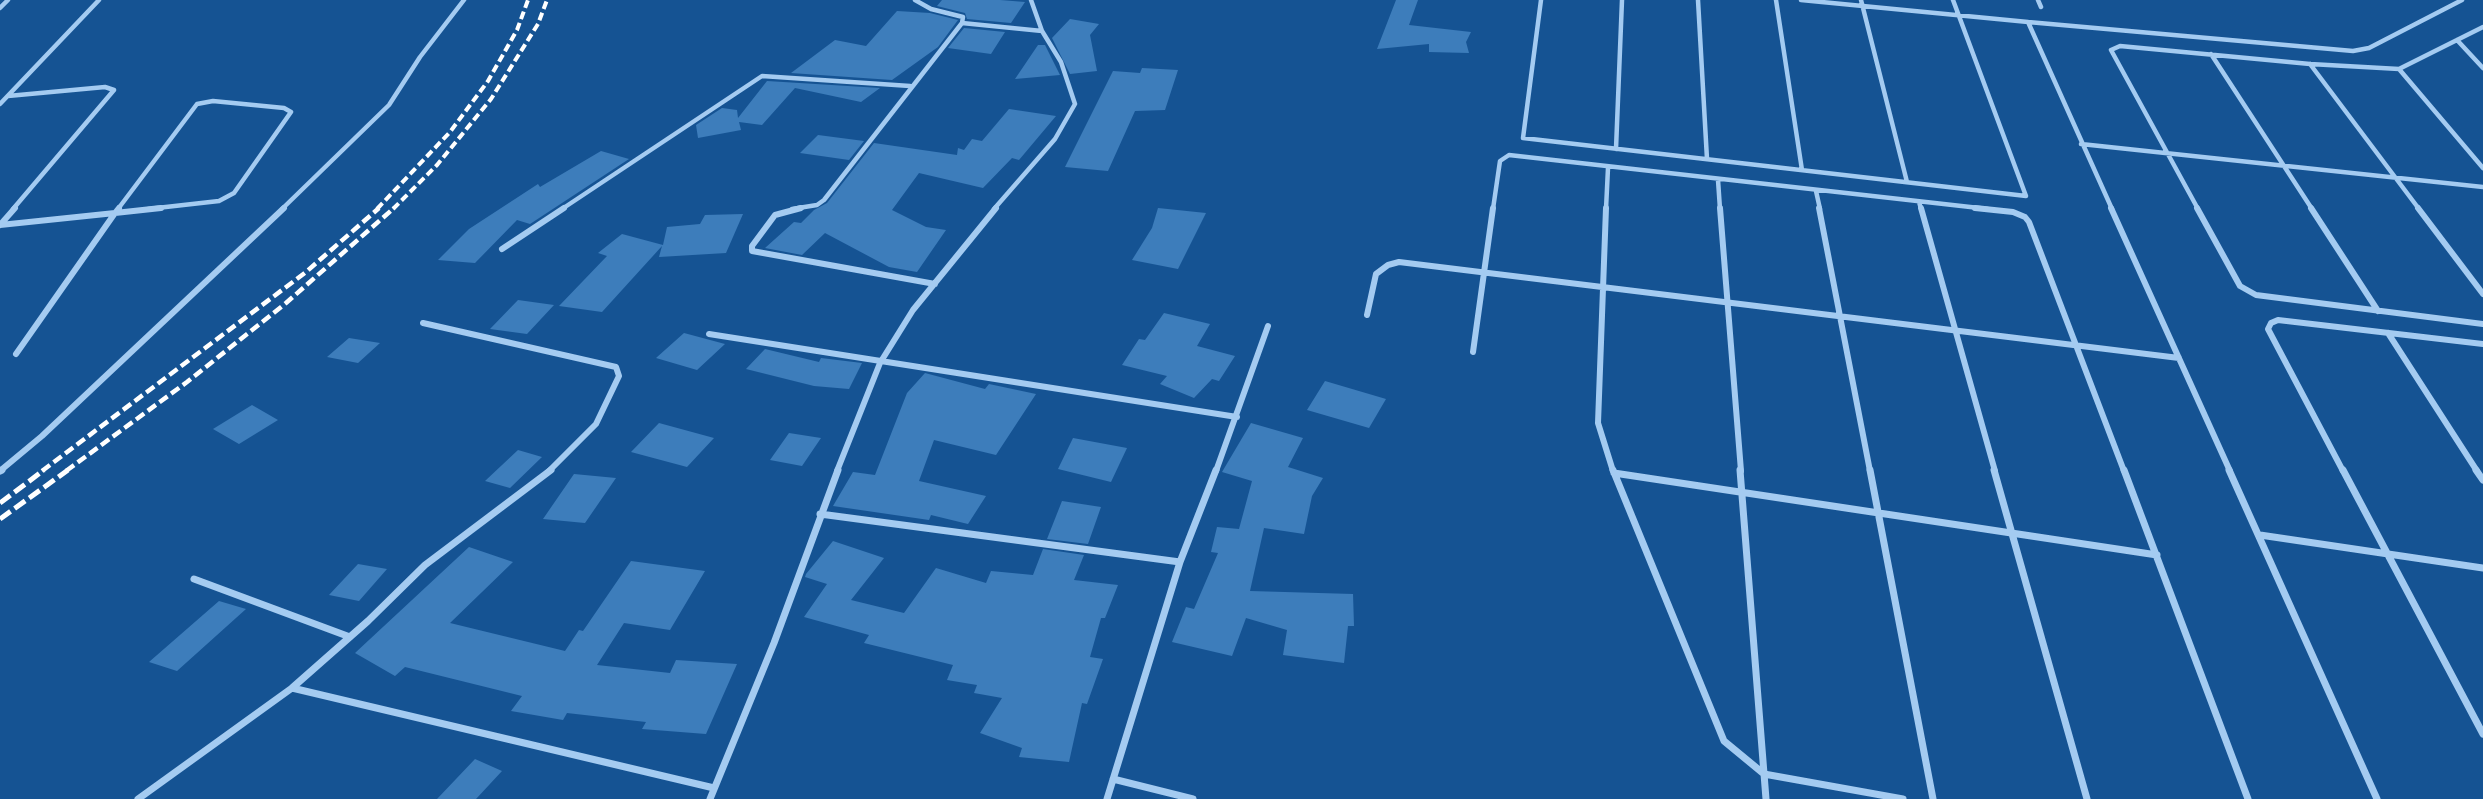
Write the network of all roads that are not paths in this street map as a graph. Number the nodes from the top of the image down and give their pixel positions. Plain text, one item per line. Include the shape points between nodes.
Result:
1 (8, 0) edge
2 (99, 0) edge
3 (464, 0) edge
4 (915, 0) edge
5 (1031, 0) edge
6 (1541, 0) edge
7 (1622, 0) edge
8 (1698, 0) edge
9 (1776, 0) edge
10 (1801, 0) edge
11 (1953, 0) edge
12 (2038, 0) edge
13 (2462, 0) edge
14 (1861, 3) edge
15 (2041, 7) dead end
16 (0, 8) edge
17 (1958, 15) junction
18 (2028, 22) junction
19 (962, 23) junction
20 (2483, 27) edge
21 (1042, 31) junction
22 (2457, 40) junction
23 (2211, 54) junction
24 (2310, 64) junction
25 (2483, 68) edge
26 (2399, 69) junction
27 (910, 86) junction
28 (8, 96) junction
29 (0, 104) edge
30 (2081, 144) junction
31 (1616, 149) junction
32 (2167, 153) junction
33 (1707, 159) junction
34 (2284, 166) junction
35 (1608, 168) junction
36 (2483, 168) edge
37 (1802, 170) junction
38 (2396, 178) junction
39 (1718, 180) junction
40 (1907, 182) junction
41 (2483, 187) edge
42 (1816, 191) junction
43 (1919, 202) junction
44 (115, 213) junction
45 (0, 225) edge
46 (502, 249) dead end
47 (1484, 272) junction
48 (935, 284) junction
49 (1604, 287) junction
50 (2483, 294) edge
51 (1727, 302) junction
52 (2378, 311) junction
53 (1367, 315) dead end
54 (1840, 316) junction
55 (423, 324) dead end
56 (2483, 324) edge
57 (1268, 326) dead end
58 (1955, 330) junction
59 (2388, 333) junction
60 (709, 334) dead end
61 (2483, 344) edge
62 (2077, 345) junction
63 (1473, 352) dead end
64 (16, 354) dead end
65 (2179, 358) junction
66 (880, 363) junction
67 (1237, 417) junction
68 (0, 471) edge
69 (1614, 473) junction
70 (2483, 480) edge
71 (1742, 492) junction
72 (1878, 513) junction
73 (820, 514) junction
74 (2012, 533) junction
75 (2260, 535) junction
76 (2385, 553) junction
77 (2157, 555) junction
78 (1179, 562) junction
79 (2483, 568) edge
80 (194, 579) dead end
81 (350, 637) junction
82 (292, 688) junction
83 (2483, 734) edge
84 (1764, 774) junction
85 (1113, 779) junction
86 (714, 788) junction
87 (138, 799) edge
88 (710, 799) edge
89 (1107, 799) edge
90 (1193, 799) edge
91 (1766, 799) edge
92 (1903, 799) edge
93 (1933, 799) edge
94 (2087, 799) edge
95 (2248, 799) edge
96 (2377, 799) edge

1 - 16 street
2 - 28 street
3 - 68 street via 389,105 255,236
4 - 19 street via 931,9 963,17
5 - 21 street
6 - 31 street via 1523,138
7 - 31 street
8 - 33 street
9 - 37 street
10 - 14 street
11 - 17 street
12 - 15 street
13 - 18 street via 2369,48 2353,51
14 - 17 street
14 - 40 street
17 - 18 street
17 - 40 street via 2026,196
18 - 30 street
19 - 21 street
19 - 27 street
20 - 22 street
21 - 48 street via 1061,62 1075,104 1073,111 1055,139
22 - 25 street
22 - 26 street
23 - 24 street
23 - 32 street via 2120,46 2111,50
23 - 34 street
24 - 26 street
24 - 38 street
26 - 36 street
27 - 46 street via 762,76
27 - 48 street via 824,200 775,215 752,251
28 - 29 street
28 - 45 street via 105,87 114,90
30 - 32 street
30 - 65 street
31 - 33 street
32 - 34 street
32 - 52 street via 2240,286 2256,295
33 - 37 street
34 - 38 street
34 - 52 street
35 - 39 street
35 - 47 street via 1504,157 1500,161
35 - 49 street
37 - 40 street
38 - 41 street
38 - 50 street
39 - 42 street
39 - 51 street
42 - 43 street
42 - 54 street
43 - 58 street
43 - 62 street via 2013,212 2025,217
44 - 44 street via 219,201 234,193 291,112 213,101 197,104
44 - 45 street
44 - 64 street
47 - 49 street
47 - 53 street via 1399,262 1388,265 1376,274
47 - 63 street
48 - 66 street via 913,310
49 - 51 street
49 - 69 street via 1598,423
51 - 54 street
51 - 71 street
52 - 56 street
54 - 58 street
54 - 72 street
55 - 81 street via 603,362 616,367 619,376 596,424 556,466 425,565
57 - 67 street
58 - 62 street
58 - 74 street
59 - 61 street
59 - 70 street
59 - 76 street via 2278,320 2271,322 2268,329
60 - 66 street
62 - 65 street
62 - 77 street
65 - 75 street
66 - 67 street
66 - 73 street
67 - 78 street
69 - 71 street
69 - 84 street via 1724,741
71 - 72 street
71 - 84 street
72 - 74 street
72 - 93 street
73 - 78 street
73 - 86 street via 774,643
74 - 77 street
74 - 94 street
75 - 76 street
75 - 96 street
76 - 79 street
76 - 83 street
77 - 95 street
78 - 85 street
80 - 81 street
81 - 82 street
82 - 86 street
82 - 87 street
84 - 91 street
84 - 92 street
85 - 89 street
85 - 90 street
86 - 88 street

